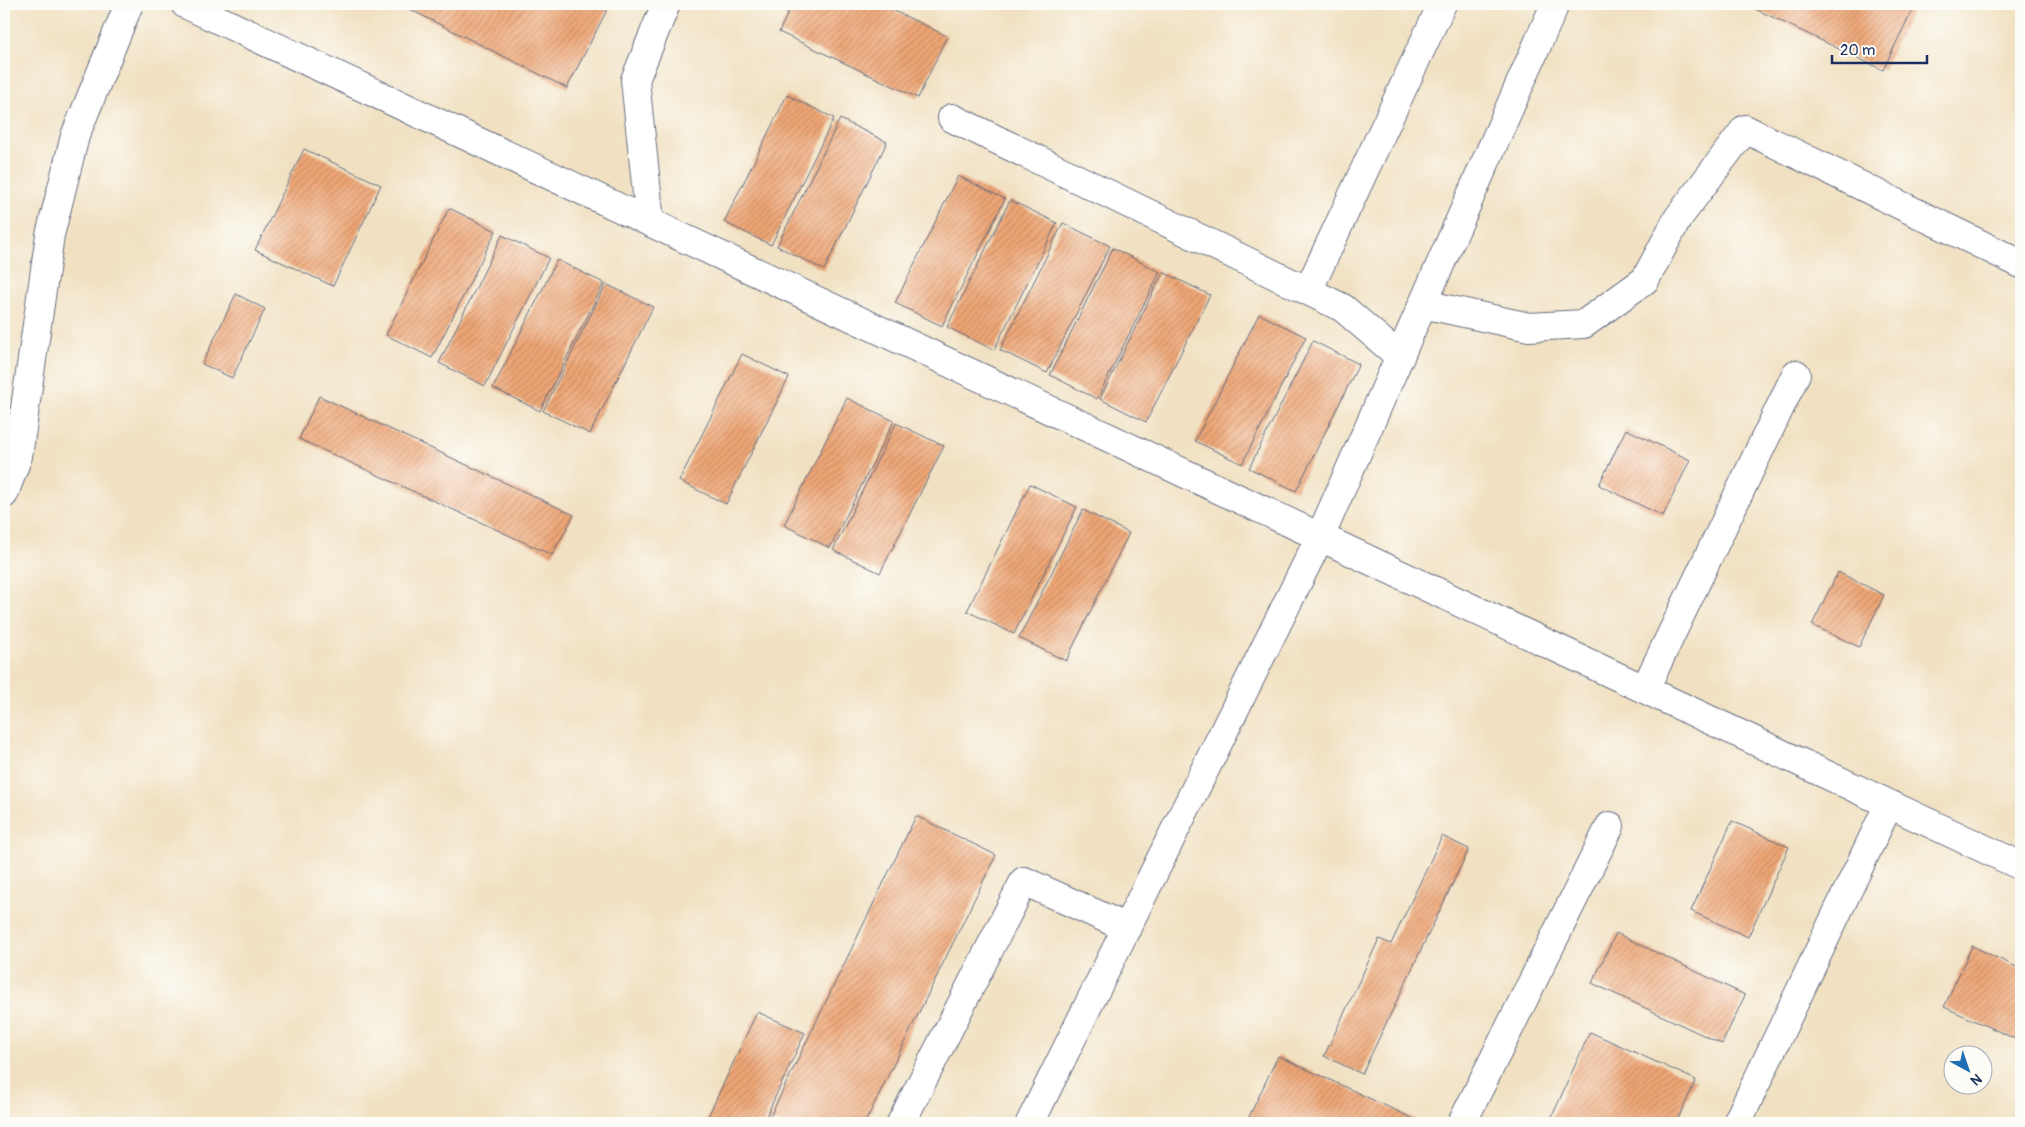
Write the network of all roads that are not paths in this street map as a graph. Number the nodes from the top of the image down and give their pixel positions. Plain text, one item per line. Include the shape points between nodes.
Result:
1 (129, 4) edge
2 (185, 4) edge
3 (666, 4) edge
4 (1442, 4) edge
5 (1553, 9) dead end
6 (952, 118) dead end
7 (650, 222) junction
8 (2021, 264) edge
9 (1308, 290) junction
10 (1423, 304) junction
11 (1400, 357) junction
12 (1796, 374) dead end
13 (4, 494) edge
14 (1320, 537) junction
15 (1645, 690) junction
16 (1889, 804) junction
17 (1610, 826) dead end
18 (2021, 866) edge
19 (1127, 928) junction
20 (902, 1123) edge
21 (1030, 1123) edge
22 (1462, 1123) edge
23 (1737, 1123) edge

1 - 13 lane via 75,136 50,235 18,456
2 - 7 lane
3 - 7 lane via 635,80
4 - 9 lane
5 - 10 lane
6 - 9 lane
7 - 14 lane
8 - 10 lane via 1746,129 1678,218 1645,280 1584,324 1529,327
9 - 11 lane via 1343,308
10 - 11 lane
11 - 14 lane
12 - 15 lane
14 - 15 lane
14 - 19 lane
15 - 16 lane
16 - 18 lane
16 - 23 lane
17 - 22 lane
19 - 20 lane via 1024,881
19 - 21 lane

